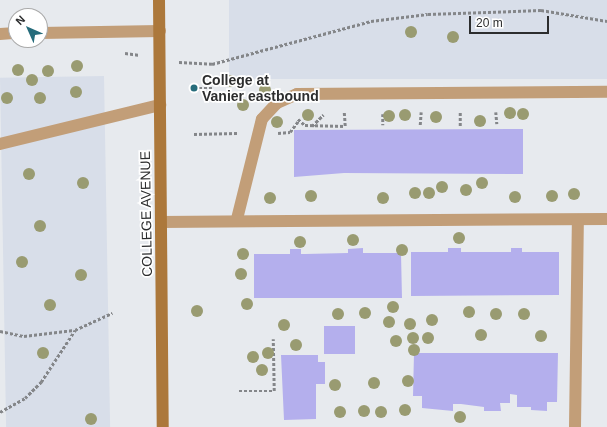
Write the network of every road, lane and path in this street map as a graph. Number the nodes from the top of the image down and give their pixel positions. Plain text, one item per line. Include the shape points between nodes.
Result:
1 (159, 0) edge
2 (607, 21) edge
3 (160, 31) junction
4 (48, 33) edge
5 (212, 64) dead end
6 (194, 88) dead end
7 (212, 88) dead end
8 (607, 92) edge
9 (160, 105) junction
10 (421, 109) dead end
11 (460, 109) dead end
12 (496, 109) dead end
13 (328, 110) dead end
14 (383, 110) dead end
15 (294, 116) dead end
16 (497, 124) dead end
17 (383, 125) dead end
18 (420, 125) dead end
19 (312, 126) junction
20 (345, 126) dead end
21 (460, 126) dead end
22 (194, 134) dead end
23 (257, 134) junction
24 (0, 144) edge
25 (237, 219) junction
26 (607, 219) edge
27 (578, 220) junction
28 (162, 222) junction
29 (112, 313) dead end
30 (75, 330) junction
31 (0, 331) edge
32 (273, 339) dead end
33 (239, 391) dead end
34 (0, 412) edge
35 (163, 427) edge
36 (575, 427) edge

1 - 3 main road, COLLEGE AVENUE
2 - 5 path via 541,10 428,14 371,22
3 - 4 street
3 - 9 main road, COLLEGE AVENUE
6 - 7 path
8 - 23 street via 297,94 268,110
9 - 24 street
9 - 28 main road, COLLEGE AVENUE
10 - 18 path
11 - 21 path
12 - 16 path
13 - 19 path
14 - 17 path
15 - 19 path via 305,125
19 - 20 path
22 - 23 path
23 - 25 street
25 - 27 street
25 - 28 street
26 - 27 street
27 - 36 street
28 - 35 main road, COLLEGE AVENUE
29 - 30 path
30 - 31 path via 24,336
30 - 34 path via 41,382 25,398
32 - 33 path via 274,391

